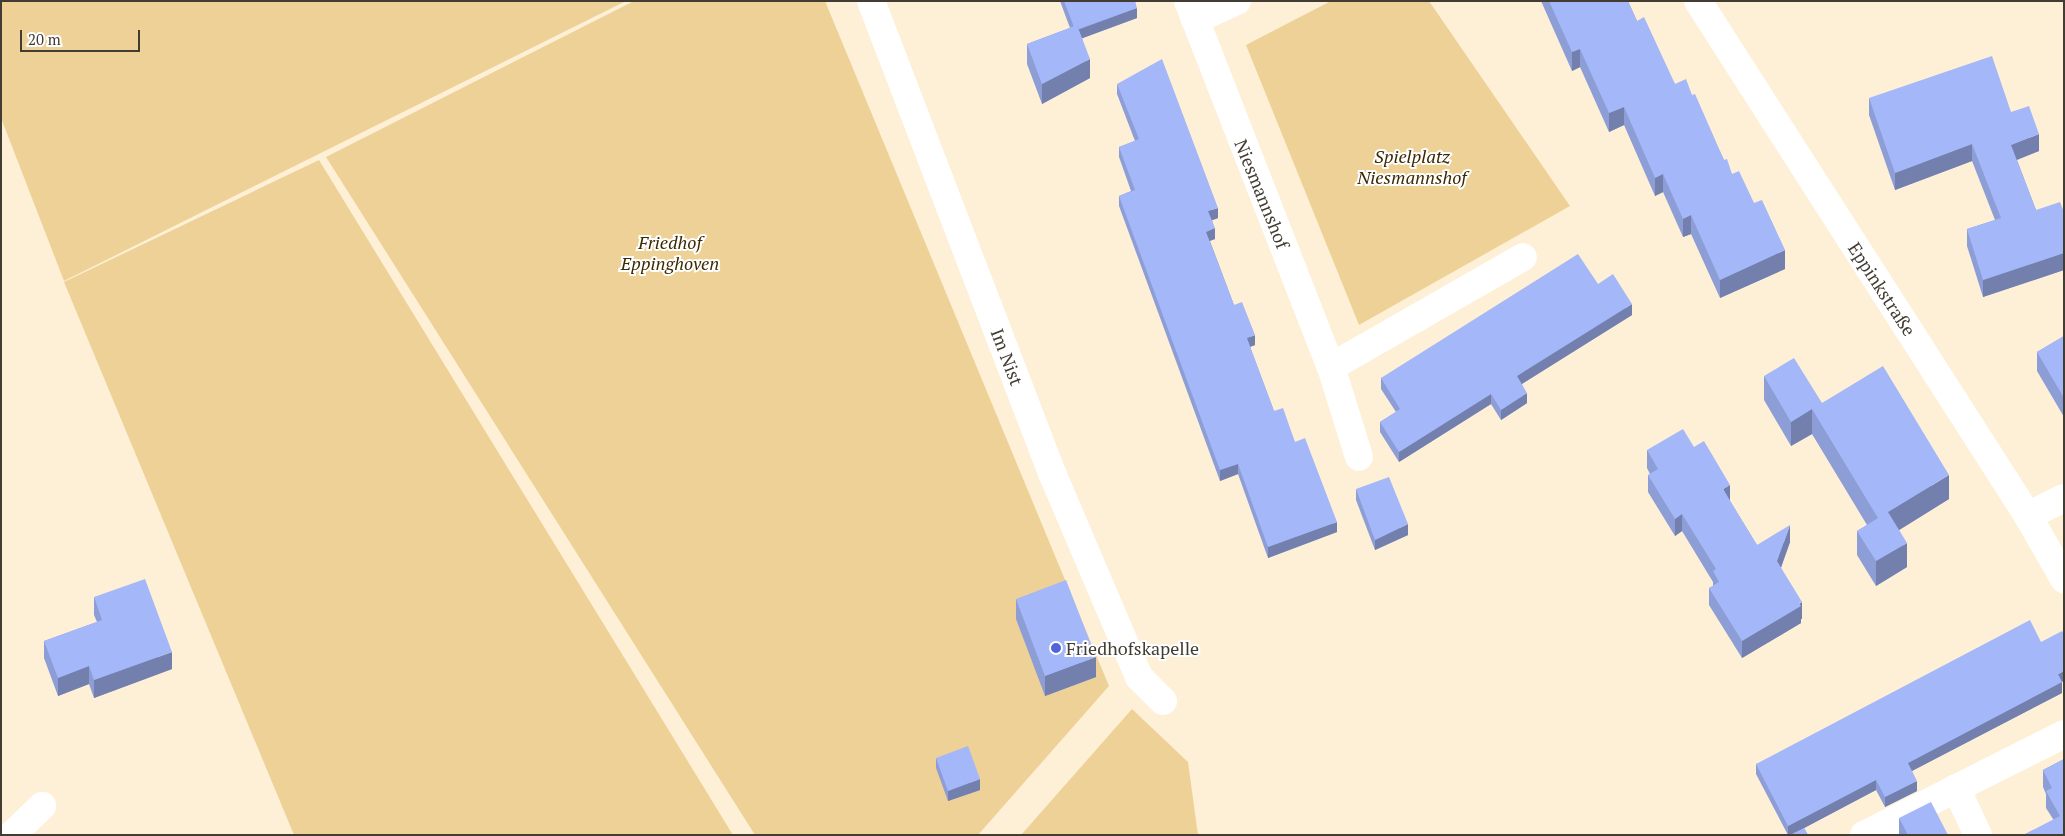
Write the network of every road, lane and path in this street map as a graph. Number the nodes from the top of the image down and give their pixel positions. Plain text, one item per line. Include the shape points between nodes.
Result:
1 (871, 1) edge
2 (1237, 1) edge
3 (1698, 1) edge
4 (1191, 11) edge
5 (1523, 257) dead end
6 (1331, 367) junction
7 (1359, 458) dead end
8 (2064, 498) edge
9 (2028, 516) junction
10 (2064, 579) edge
11 (1163, 701) dead end
12 (2064, 734) edge
13 (1956, 788) junction
14 (42, 806) dead end
15 (12, 835) edge
16 (1864, 835) edge
17 (1978, 835) edge

1 - 11 street, Im Nist via 1052,473 1139,677
2 - 4 street, Niesmannshof
3 - 9 street, Eppinkstraße
4 - 6 street, Niesmannshof
5 - 6 street
6 - 7 street, Niesmannshof
8 - 9 street
9 - 10 street, Eppinkstraße
12 - 13 street
13 - 16 street
13 - 17 street
14 - 15 street

